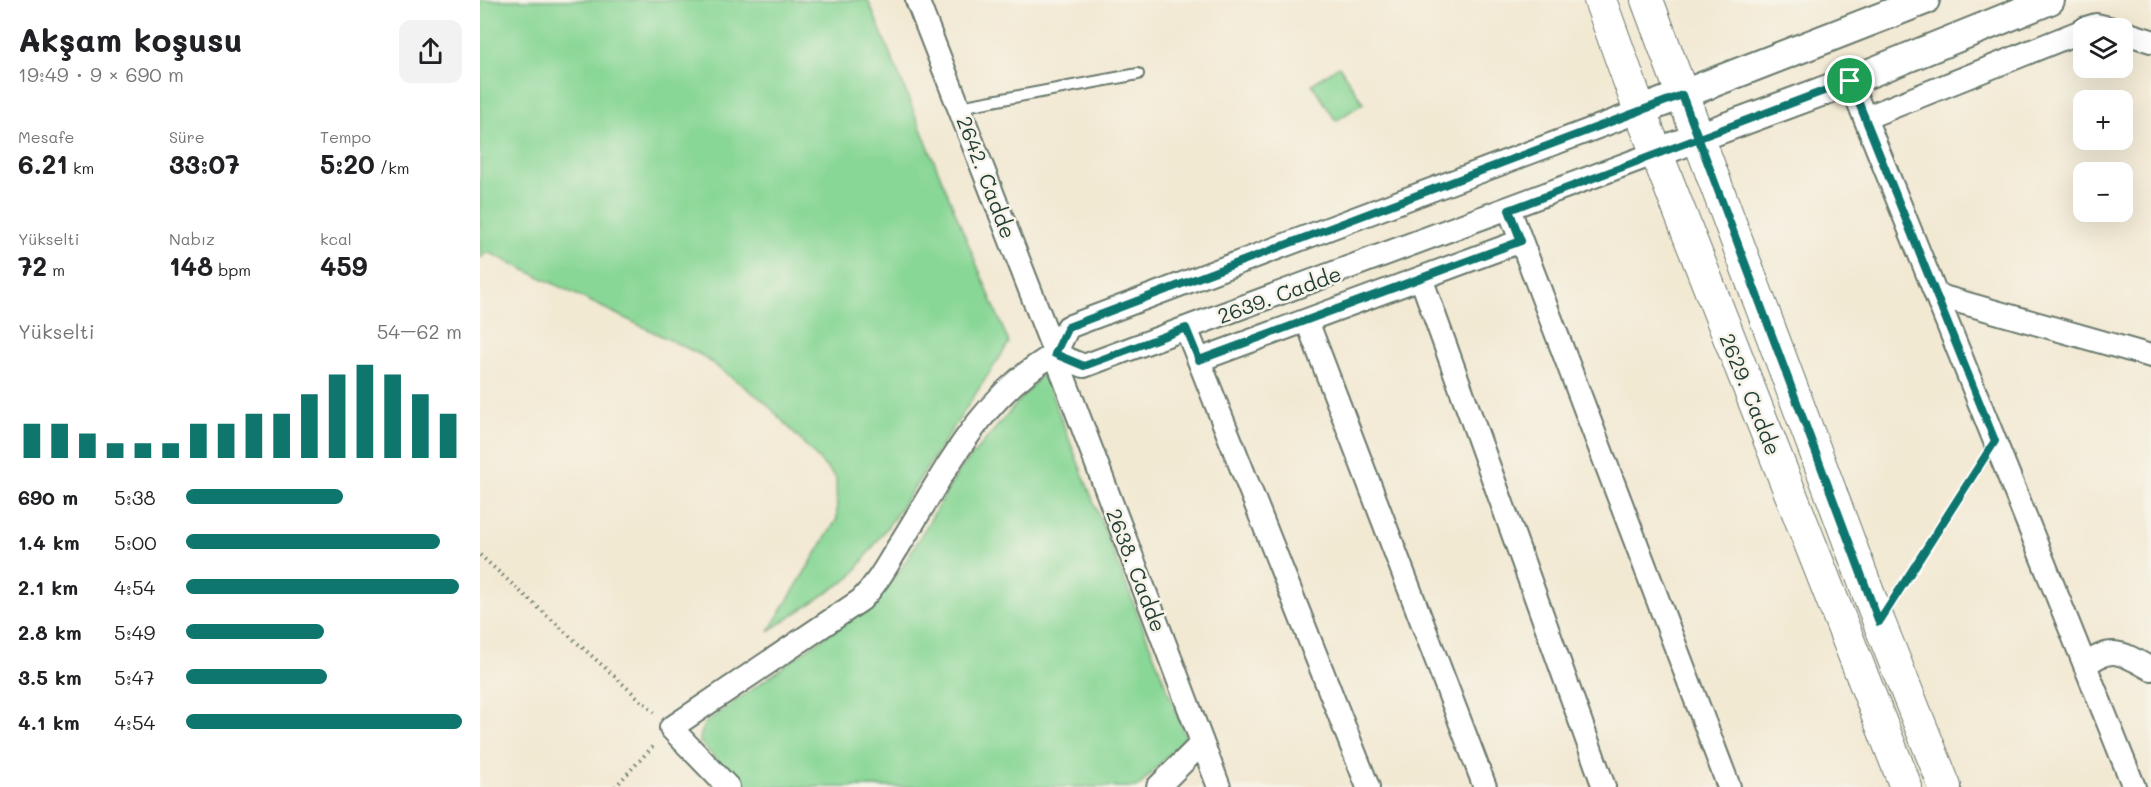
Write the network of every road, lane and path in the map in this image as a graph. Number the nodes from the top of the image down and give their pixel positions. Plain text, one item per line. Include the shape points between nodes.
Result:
1 (917, 0) edge
2 (1600, 0) edge
3 (1647, 0) edge
4 (1925, 0) edge
5 (2050, 0) edge
6 (2073, 34) edge
7 (2133, 35) edge
8 (2151, 41) edge
9 (1138, 74) dead end
10 (1850, 81) junction
11 (1682, 95) junction
12 (960, 107) junction
13 (1640, 111) junction
14 (1865, 118) junction
15 (1698, 137) junction
16 (1656, 153) junction
17 (1509, 210) junction
18 (1521, 241) junction
19 (1421, 278) junction
20 (1936, 295) junction
21 (1307, 321) junction
22 (1186, 328) junction
23 (1055, 354) junction
24 (2151, 356) edge
25 (1199, 360) junction
26 (1995, 441) junction
27 (480, 555) edge
28 (1879, 622) junction
29 (2085, 666) junction
30 (2151, 669) edge
31 (671, 728) junction
32 (1202, 742) junction
33 (615, 787) edge
34 (728, 787) edge
35 (1158, 787) edge
36 (1219, 787) edge
37 (1368, 787) edge
38 (1485, 787) edge
39 (1604, 787) edge
40 (1729, 787) edge
41 (1906, 787) edge
42 (1944, 787) edge
43 (2134, 787) edge

1 - 12 street, 2642. Cadde
2 - 13 main road, 2629. Cadde
3 - 11 main road, 2629. Cadde
4 - 11 street, 2639. Cadde
5 - 10 street, 2639. Cadde
6 - 14 street
7 - 8 street
9 - 12 lane
10 - 14 street
10 - 15 street, 2639. Cadde
11 - 13 street, 2639. Cadde
11 - 15 main road, 2629. Cadde
12 - 23 street, 2642. Cadde
13 - 16 main road, 2629. Cadde
13 - 23 street, 2639. Cadde via 1068,327
14 - 20 street
15 - 16 street, 2639. Cadde
15 - 28 main road, 2629. Cadde
16 - 17 street, 2639. Cadde
16 - 41 main road, 2629. Cadde
17 - 18 street
17 - 22 street, 2639. Cadde
18 - 19 street
18 - 40 street
19 - 21 street
19 - 39 street
20 - 24 street
20 - 26 street
21 - 25 street
21 - 38 street
22 - 23 street, 2639. Cadde via 1084,366
22 - 25 street
23 - 31 street via 1020,376 966,438 880,577 861,600
23 - 32 street, 2638. Cadde
25 - 37 street
26 - 28 path
26 - 29 street
27 - 31 path
28 - 42 main road, 2629. Cadde
29 - 30 street via 2101,656 2122,653
29 - 43 street
31 - 33 path
31 - 34 street
32 - 35 street
32 - 36 street, 2638. Cadde

